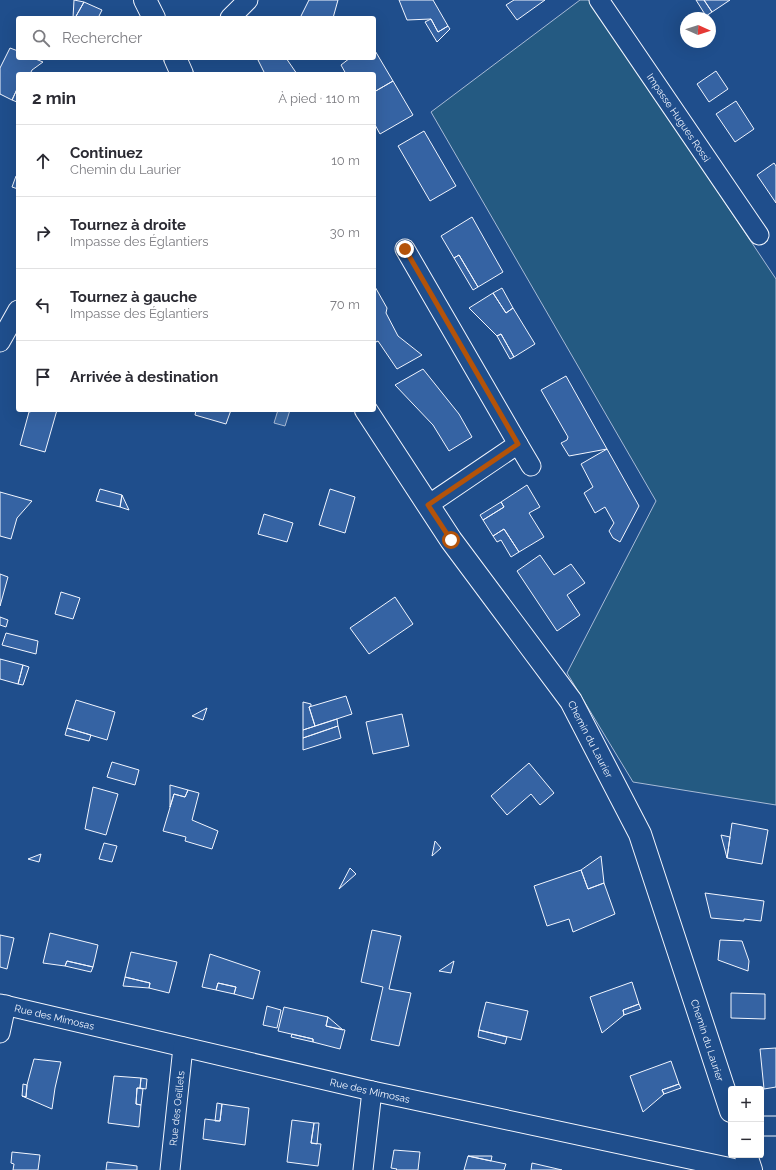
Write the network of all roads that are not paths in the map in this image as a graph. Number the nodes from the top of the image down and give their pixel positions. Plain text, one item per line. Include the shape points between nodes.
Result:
1 (144, 0) edge
2 (248, 0) edge
3 (600, 0) edge
4 (153, 16) edge
5 (232, 16) edge
6 (759, 235) dead end
7 (405, 249) dead end
8 (16, 314) edge
9 (0, 342) edge
10 (367, 412) edge
11 (518, 444) junction
12 (531, 466) dead end
13 (428, 505) junction
14 (3, 1004) edge
15 (0, 1033) edge
16 (183, 1046) junction
17 (372, 1091) junction
18 (728, 1102) edge
19 (764, 1126) edge
20 (776, 1126) edge
21 (747, 1158) edge
22 (170, 1170) edge
23 (363, 1170) edge
24 (741, 1170) edge
25 (751, 1170) edge

1 - 4 street
2 - 5 street
3 - 6 street, Impasse Hugues Rossi
7 - 11 street
8 - 9 street
10 - 13 street, Chemin du Laurier
11 - 12 street
11 - 13 street
13 - 18 street, Chemin du Laurier via 451,540 571,701 640,834
14 - 15 street
14 - 16 street, Rue des Mimosas
16 - 17 street, Rue des Mimosas
16 - 22 street, Rue des Oeillets
17 - 23 street
17 - 24 street, Rue des Mimosas
19 - 20 street
21 - 25 street

